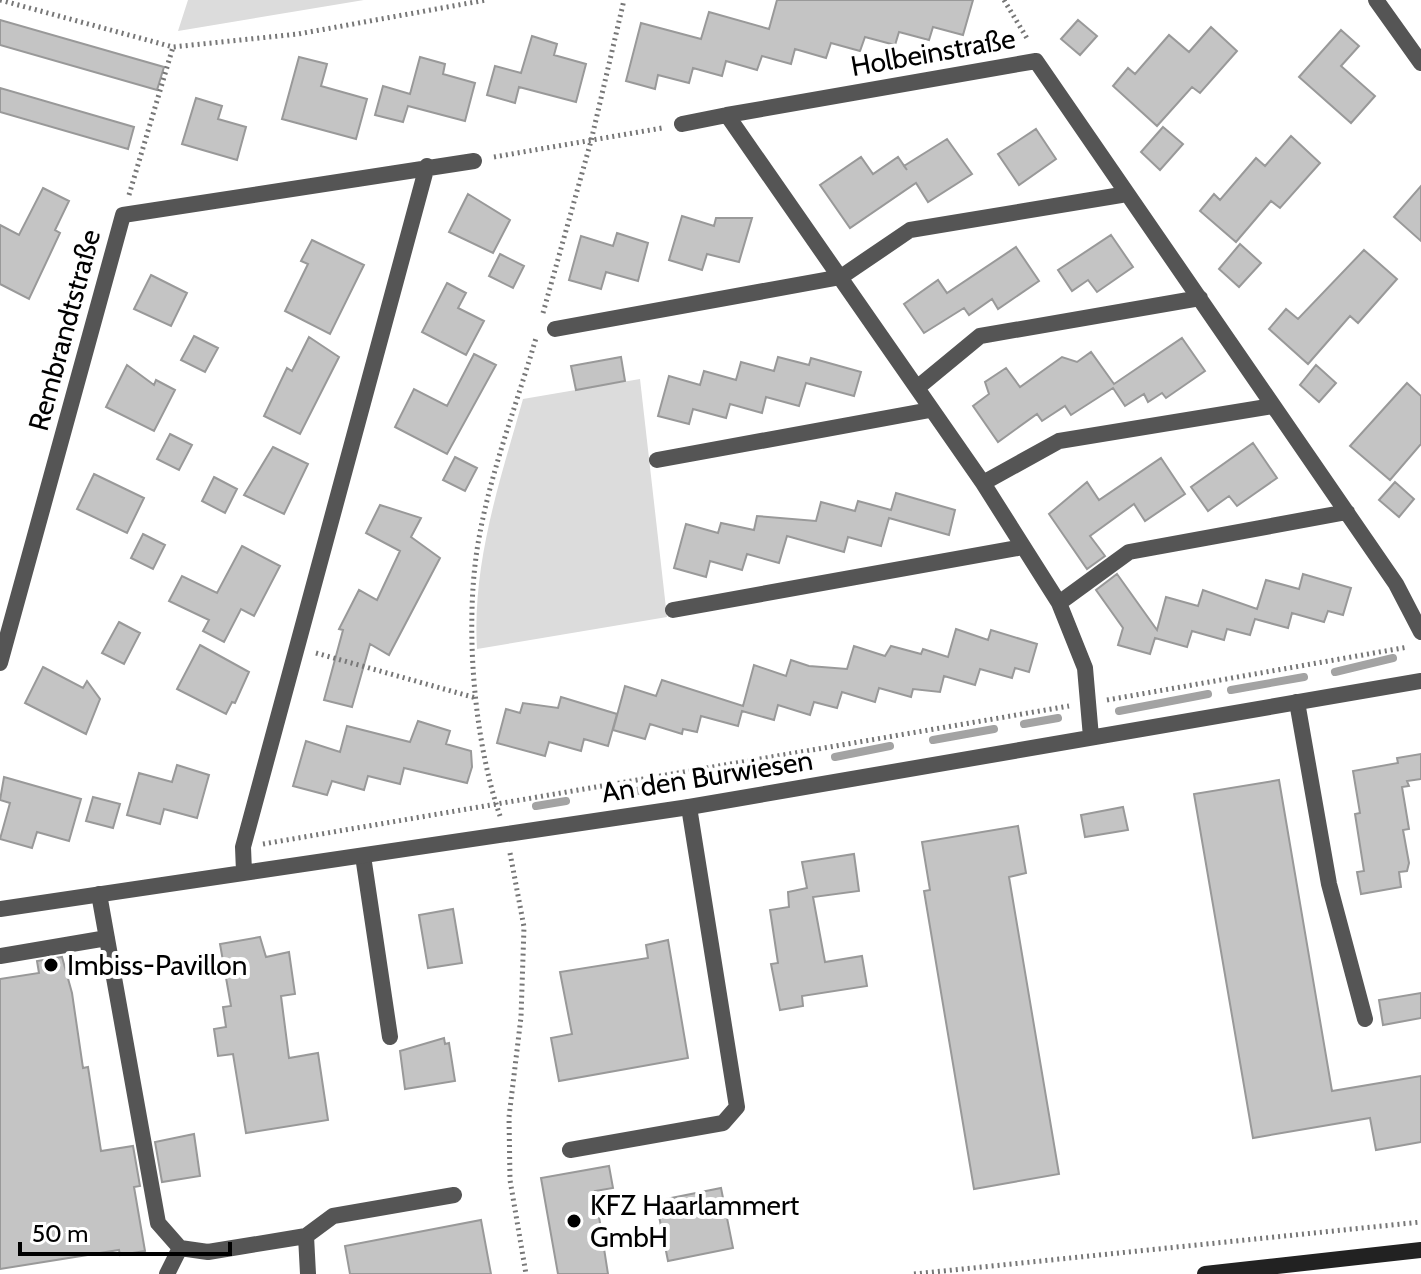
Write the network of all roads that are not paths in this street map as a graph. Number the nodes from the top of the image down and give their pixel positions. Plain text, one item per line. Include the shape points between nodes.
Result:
1 (1376, 0) edge
2 (1421, 63) edge
3 (727, 115) junction
4 (682, 124) road end
5 (474, 161) road end
6 (427, 166) junction
7 (1127, 194) junction
8 (841, 277) junction
9 (1200, 298) junction
10 (555, 329) dead end
11 (917, 388) junction
12 (1273, 406) junction
13 (930, 410) junction
14 (657, 460) dead end
15 (983, 483) junction
16 (1347, 512) junction
17 (1023, 547) junction
18 (1059, 603) junction
19 (673, 610) dead end
20 (1421, 632) edge
21 (0, 663) edge
22 (1421, 681) edge
23 (1297, 702) junction
24 (1091, 737) junction
25 (689, 807) junction
26 (363, 856) junction
27 (244, 872) junction
28 (99, 894) junction
29 (0, 909) edge
30 (107, 938) junction
31 (0, 956) edge
32 (1365, 1019) dead end
33 (390, 1037) dead end
34 (570, 1150) dead end
35 (454, 1195) dead end
36 (306, 1236) junction
37 (180, 1248) junction
38 (1421, 1250) edge
39 (167, 1274) edge
40 (308, 1274) edge
41 (1205, 1274) edge

1 - 2 street
3 - 4 street, Holbeinstraße
3 - 7 street, Holbeinstraße via 1036,61
3 - 8 street
5 - 6 street, Rembrandtstraße
6 - 21 street, Rembrandtstraße via 123,215
6 - 27 street via 243,847
7 - 8 street via 910,230
7 - 9 street, Holbeinstraße
8 - 10 street
8 - 11 street
9 - 11 street via 980,336
9 - 12 street, Holbeinstraße
11 - 13 street
12 - 15 street via 1059,441
12 - 16 street, Holbeinstraße
13 - 14 street
13 - 15 street
15 - 17 street
16 - 18 street via 1129,552
16 - 20 street, Holbeinstraße
17 - 18 street
17 - 19 street
18 - 24 street via 1085,668
22 - 23 street, An den Burwiesen
23 - 24 street, An den Burwiesen
23 - 32 street via 1329,884
24 - 25 street, An den Burwiesen
25 - 26 street, An den Burwiesen
25 - 34 street via 737,1107 723,1123
26 - 27 street, An den Burwiesen
26 - 33 street
27 - 28 street, An den Burwiesen
28 - 29 street, An den Burwiesen
28 - 30 street
30 - 31 street
30 - 37 street via 158,1223
35 - 36 street via 333,1216
36 - 37 street via 208,1252
36 - 40 street
37 - 39 street
38 - 41 main road

